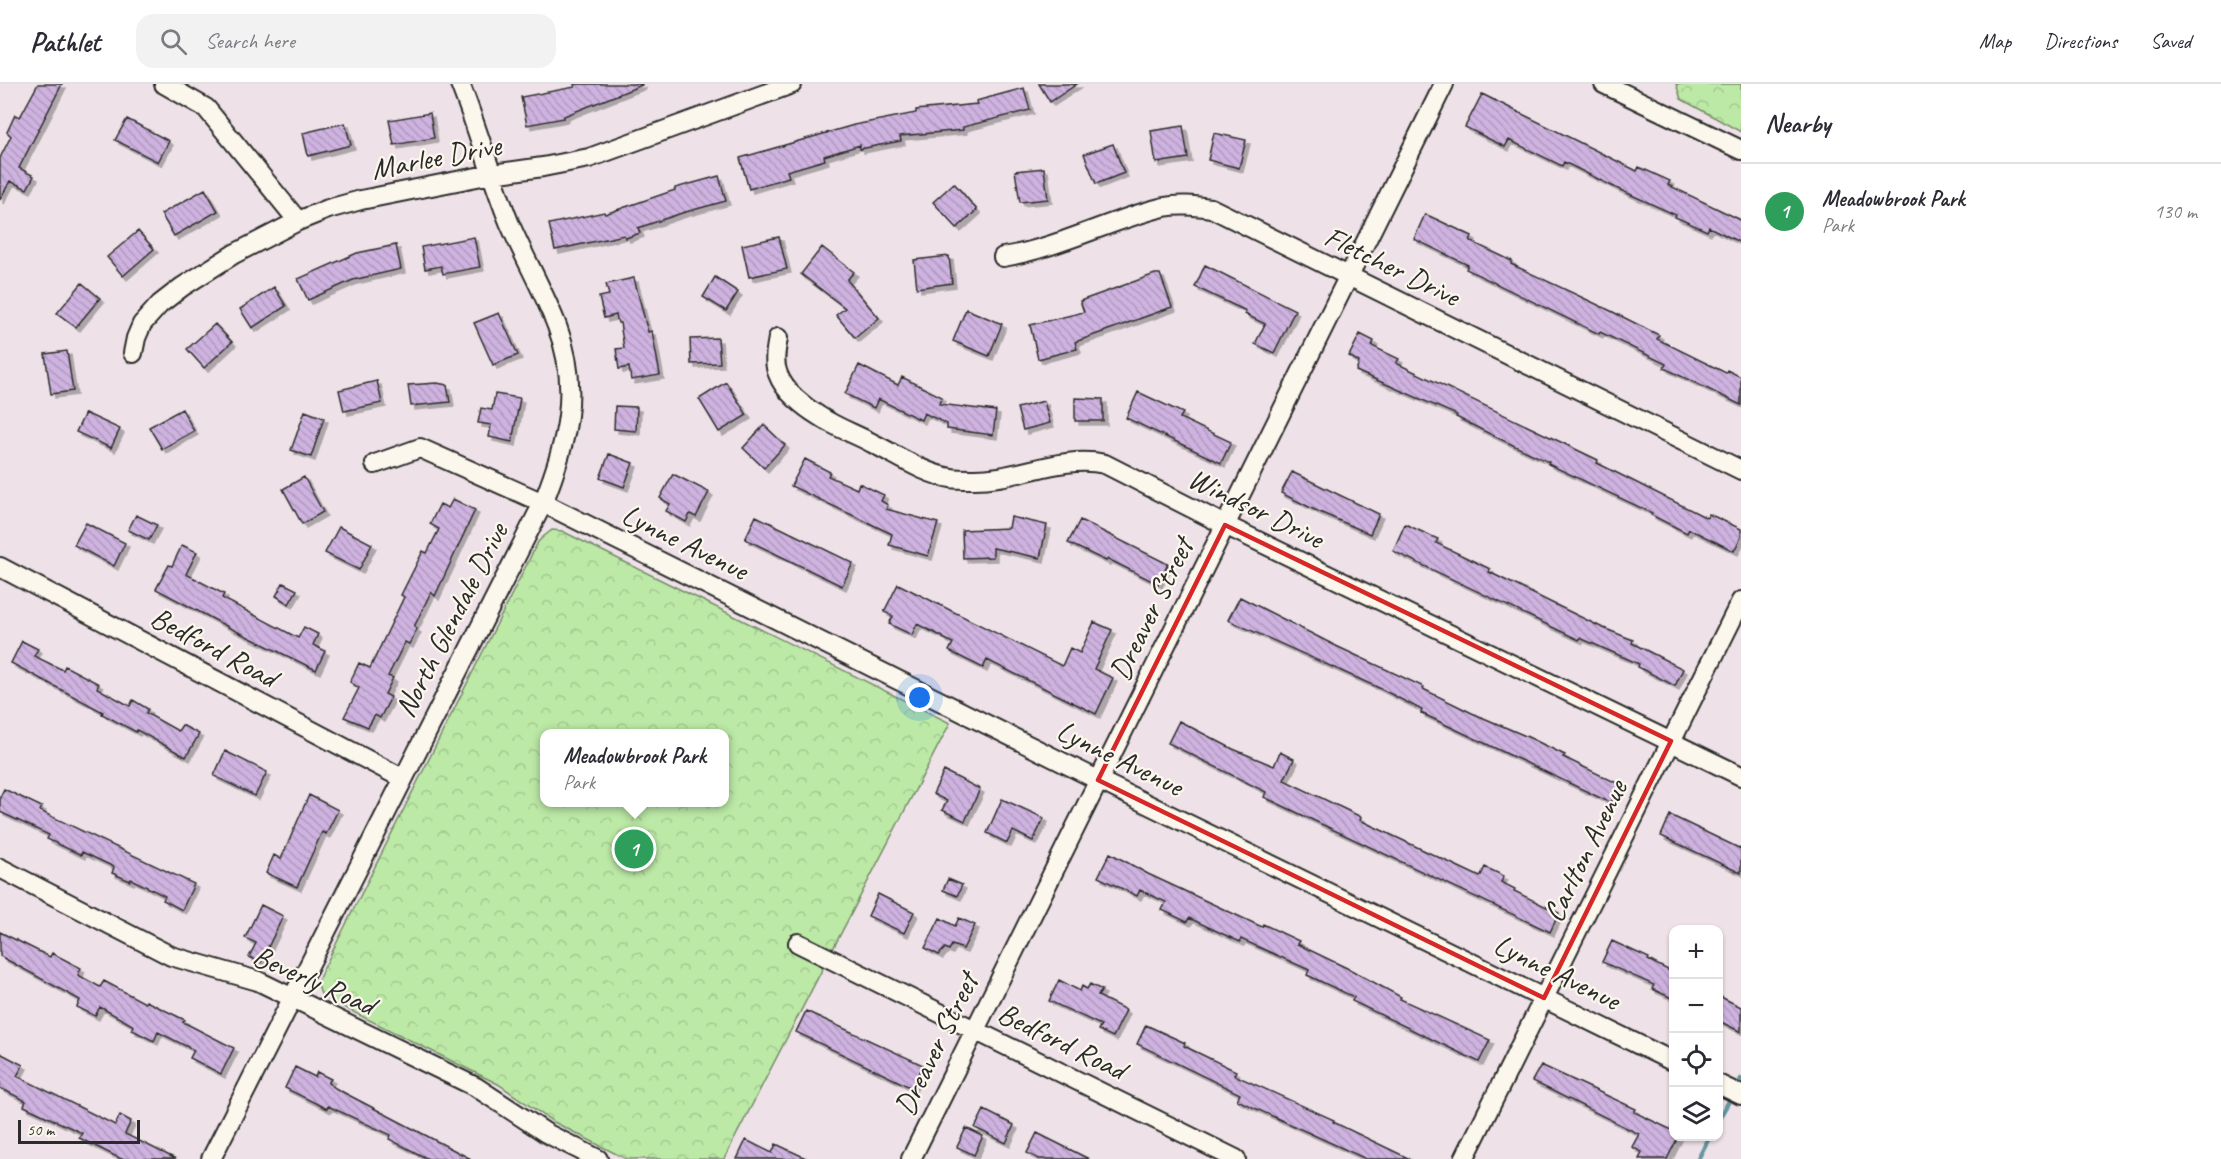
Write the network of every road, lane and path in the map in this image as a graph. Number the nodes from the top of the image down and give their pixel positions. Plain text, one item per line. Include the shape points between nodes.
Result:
1 (164, 84) edge
2 (460, 84) edge
3 (792, 84) edge
4 (1444, 84) edge
5 (1604, 84) edge
6 (1741, 150) edge
7 (492, 174) junction
8 (298, 221) junction
9 (1003, 257) dead end
10 (1348, 276) junction
11 (778, 338) dead end
12 (133, 353) dead end
13 (375, 464) dead end
14 (1741, 470) edge
15 (543, 503) junction
16 (1225, 525) junction
17 (0, 567) edge
18 (1741, 601) edge
19 (1671, 741) junction
20 (1741, 776) edge
21 (402, 778) junction
22 (1098, 780) junction
23 (0, 868) edge
24 (798, 943) dead end
25 (292, 998) junction
26 (1544, 998) junction
27 (974, 1030) junction
28 (1669, 1060) edge
29 (1723, 1086) edge
30 (1741, 1095) edge
31 (210, 1159) edge
32 (598, 1159) edge
33 (910, 1159) edge
34 (1236, 1159) edge
35 (1464, 1159) edge

1 - 8 street via 206,108
2 - 7 street, North Glendale Drive
3 - 7 street, Marlee Drive via 589,158
4 - 10 street, Dreaver Street
5 - 6 street
7 - 8 street, Marlee Drive via 361,200
7 - 15 street, North Glendale Drive via 566,354 570,383 566,435
8 - 12 street, Marlee Drive via 182,286 142,324
9 - 10 street, Fletcher Drive via 1070,240 1165,207 1186,205 1211,208
10 - 14 street, Fletcher Drive
10 - 16 street, Dreaver Street
11 - 16 street, Windsor Drive via 777,374 800,401 819,417 929,471 950,478 999,478 1092,461
13 - 15 street, Lynne Avenue via 420,448
15 - 21 street, North Glendale Drive
15 - 22 street, Lynne Avenue
16 - 19 street, Windsor Drive
16 - 22 street, Dreaver Street
17 - 21 street, Bedford Road
18 - 19 street, Carlton Avenue
19 - 20 street, Windsor Drive
19 - 26 street, Carlton Avenue
21 - 25 street, North Glendale Drive
22 - 26 street, Lynne Avenue
22 - 27 street, Dreaver Street
23 - 25 street, Beverly Road via 171,956 258,981
24 - 27 street, Bedford Road
25 - 31 street, North Glendale Drive
25 - 32 street, Beverly Road via 476,1087 546,1133
26 - 28 street, Lynne Avenue
26 - 35 street, Carlton Avenue
27 - 33 street, Dreaver Street
27 - 34 street, Bedford Road
29 - 30 street

